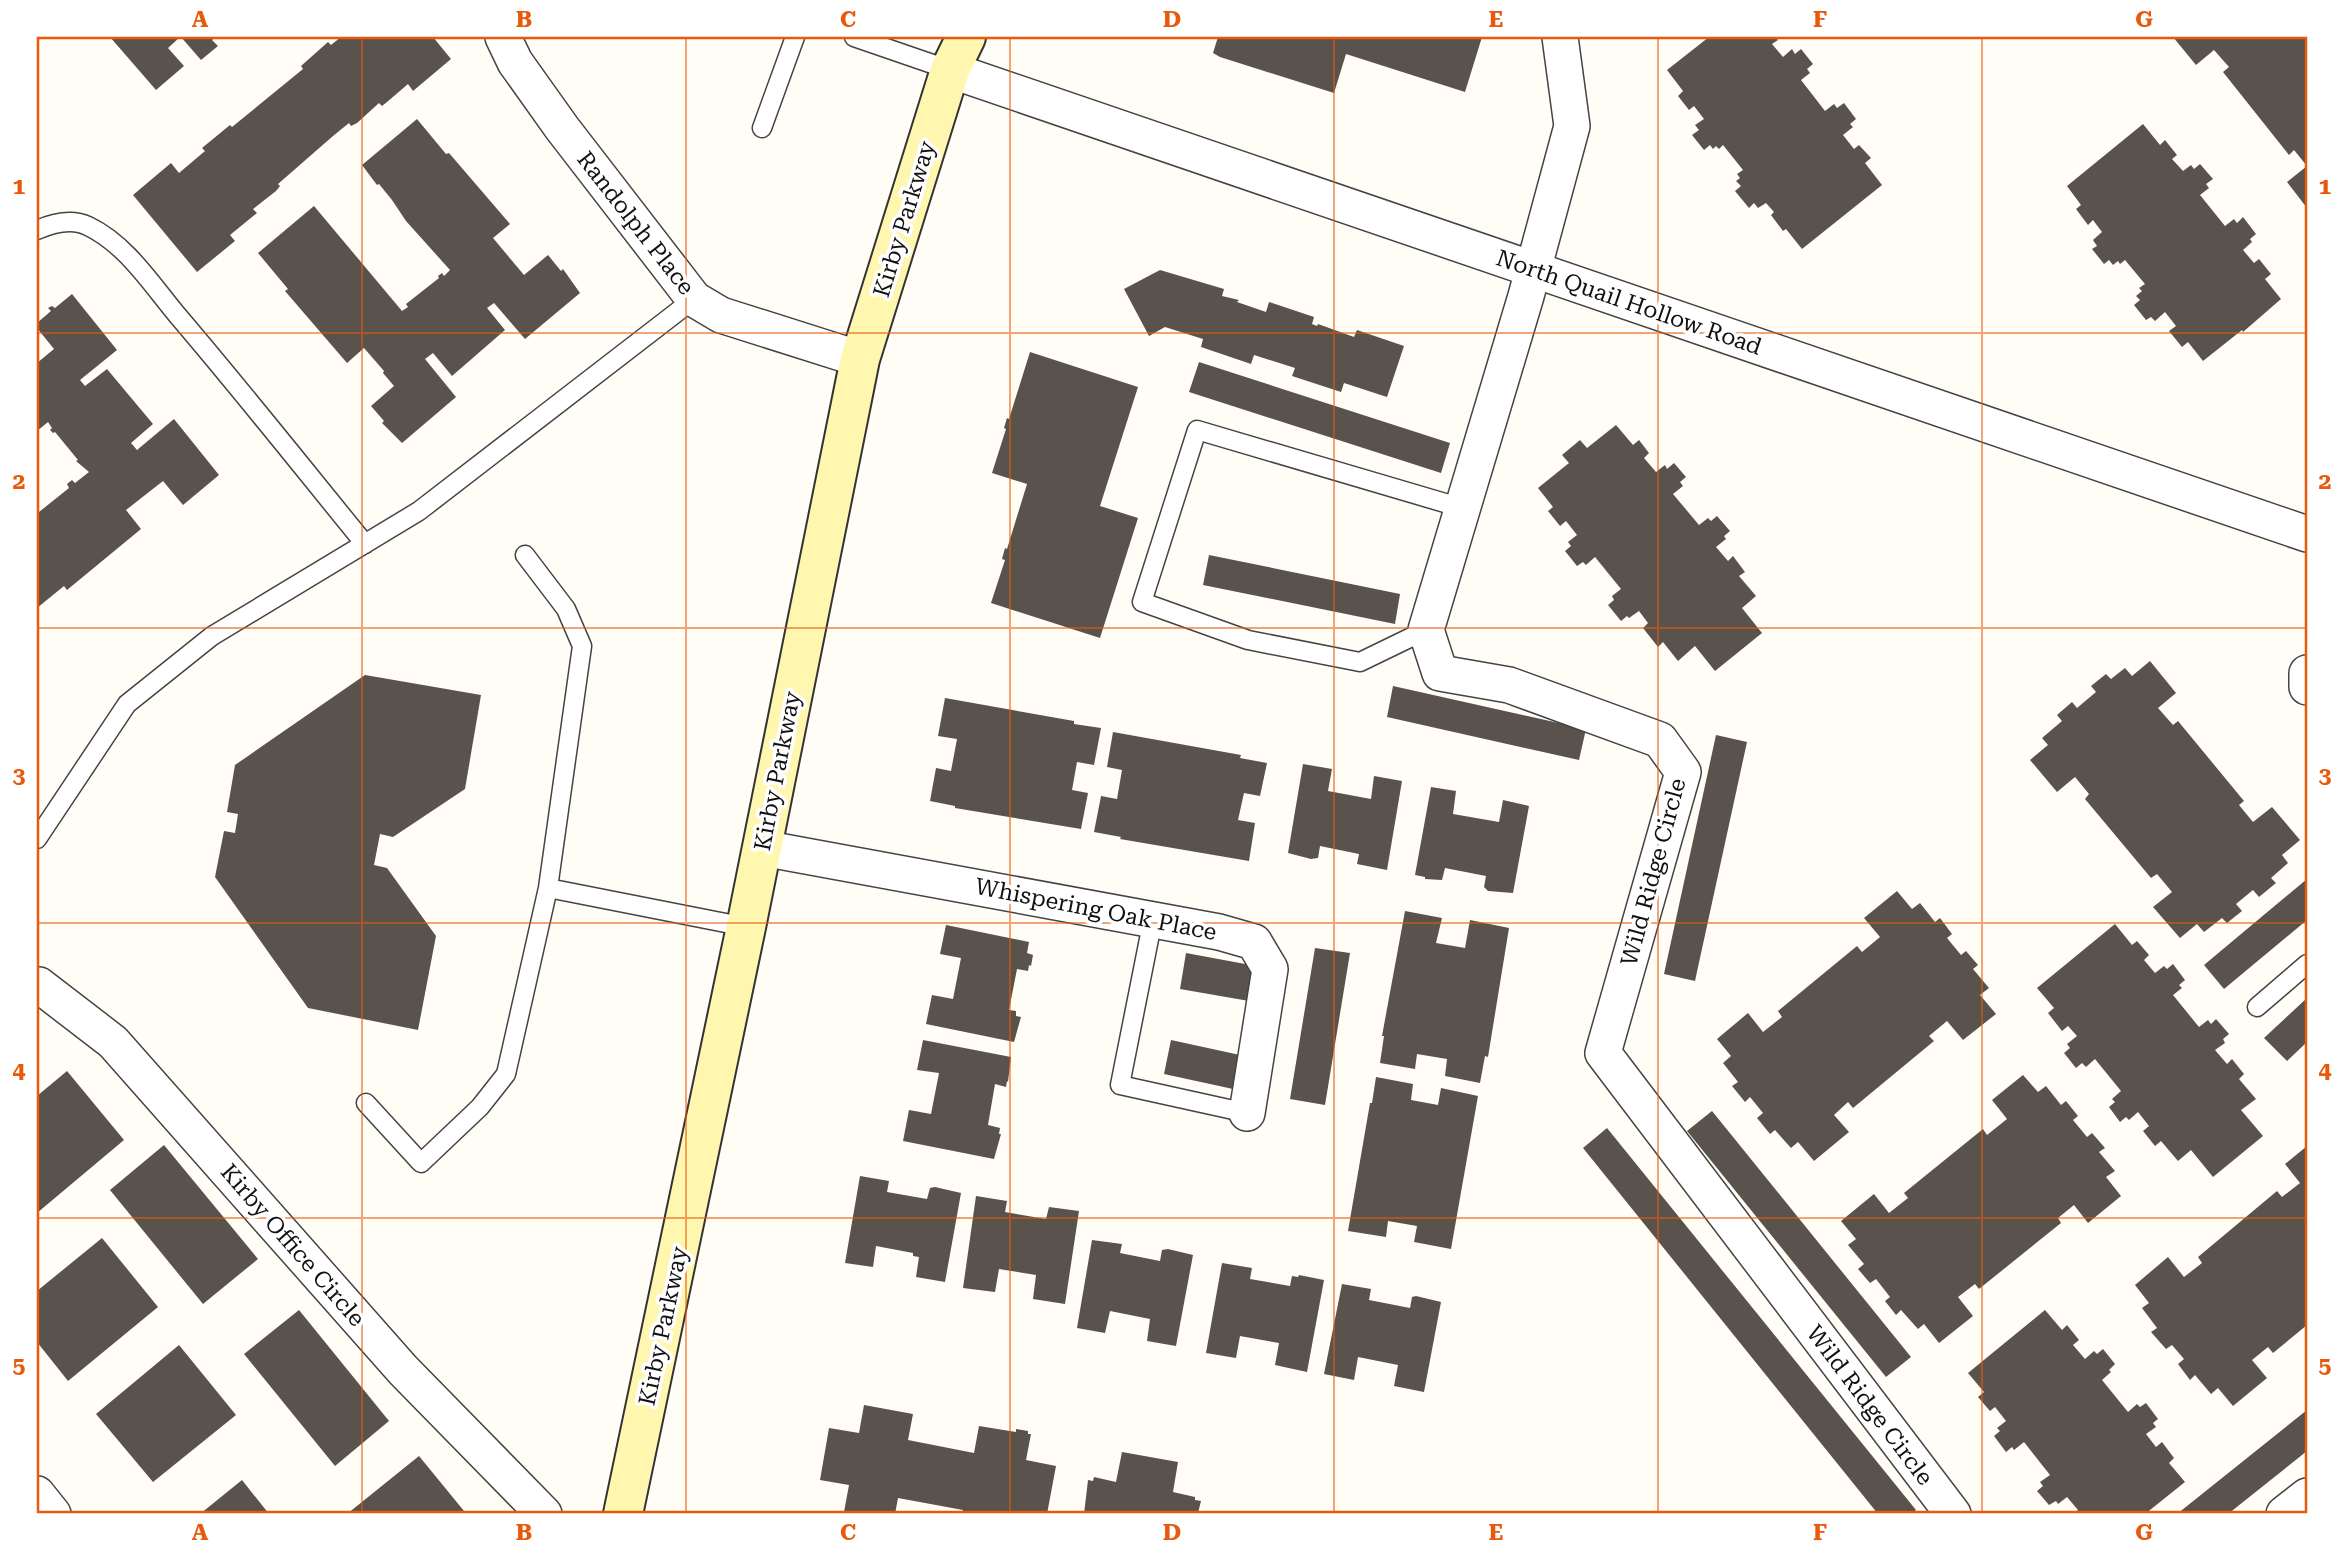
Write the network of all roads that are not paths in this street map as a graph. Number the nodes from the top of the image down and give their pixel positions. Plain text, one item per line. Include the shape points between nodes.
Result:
1 (503, 37) edge
2 (795, 37) edge
3 (854, 37) edge
4 (1560, 37) edge
5 (958, 53) edge
6 (762, 128) dead end
7 (37, 230) edge
8 (1530, 283) junction
9 (694, 299) junction
10 (860, 359) junction
11 (1462, 508) junction
12 (2307, 534) edge
13 (365, 544) junction
14 (525, 555) dead end
15 (1426, 630) junction
16 (2307, 673) edge
17 (2307, 687) edge
18 (37, 839) edge
19 (762, 848) junction
20 (548, 888) junction
21 (1153, 919) junction
22 (746, 927) junction
23 (2307, 964) edge
24 (37, 988) edge
25 (2256, 1007) dead end
26 (366, 1103) dead end
27 (1247, 1113) joint
28 (37, 1494) edge
29 (2307, 1496) edge
30 (53, 1514) edge
31 (544, 1514) edge
32 (623, 1514) edge
33 (1953, 1514) edge
34 (2284, 1514) edge

1 - 9 street, Randolph Place via 515,62 562,128
2 - 6 lane
3 - 5 lane
4 - 8 street via 1572,126
5 - 8 street, North Quail Hollow Road
5 - 10 main road, Kirby Parkway
7 - 13 lane via 72,221 98,231 124,252
8 - 11 street
8 - 12 street, North Quail Hollow Road
9 - 10 street, Randolph Place via 721,314
9 - 13 lane via 419,512
10 - 19 main road, Kirby Parkway
11 - 15 street
11 - 15 lane via 1197,430 1142,602 1248,640 1360,662
13 - 18 lane via 212,636 127,704
14 - 20 lane via 566,609 582,646
15 - 33 street, Wild Ridge Circle via 1440,673 1509,685 1660,740 1684,772 1603,1053
16 - 17 street
19 - 21 street, Whispering Oak Place
19 - 22 main road, Kirby Parkway
20 - 22 lane
20 - 26 lane via 506,1074 480,1107 421,1163
21 - 27 street, Whispering Oak Place via 1254,942 1270,969
21 - 27 lane via 1120,1086
22 - 32 main road, Kirby Parkway
23 - 25 lane
24 - 31 street, Kirby Office Circle via 39,985 113,1042 403,1370
28 - 30 street
29 - 34 street

